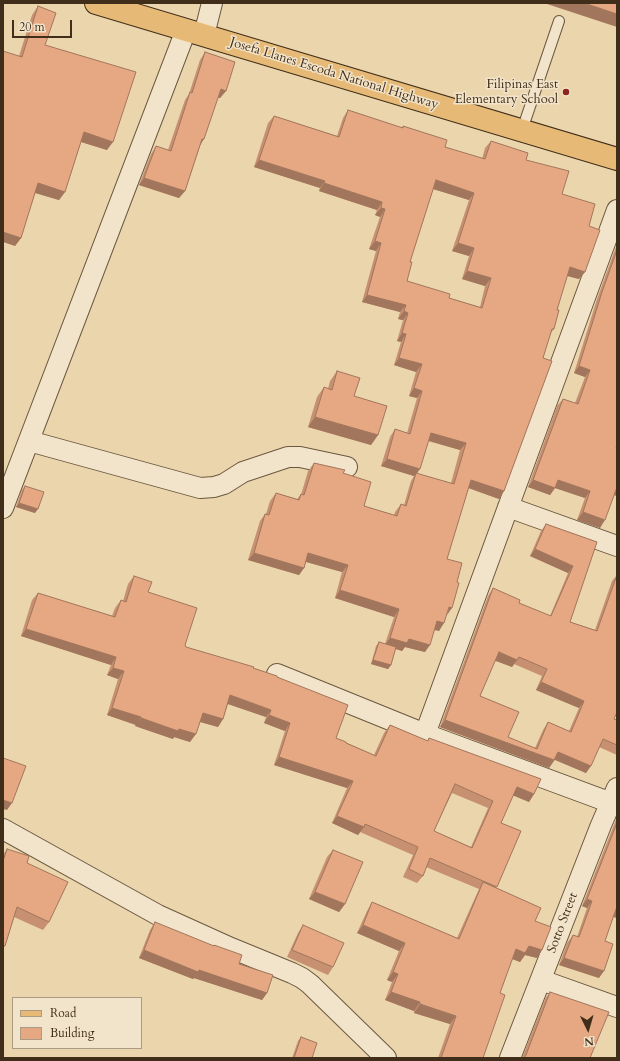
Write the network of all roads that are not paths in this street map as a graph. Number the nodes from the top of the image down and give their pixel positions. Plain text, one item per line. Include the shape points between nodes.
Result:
1 (96, 3) edge
2 (212, 3) edge
3 (559, 21) dead end
4 (195, 32) junction
5 (522, 130) junction
6 (617, 159) edge
7 (617, 210) edge
8 (29, 441) junction
9 (347, 468) dead end
10 (508, 507) junction
11 (3, 508) edge
12 (617, 546) edge
13 (277, 674) edge
14 (426, 734) junction
15 (615, 799) edge
16 (3, 829) edge
17 (541, 980) junction
18 (617, 1007) edge
19 (386, 1058) edge
20 (510, 1058) edge

1 - 4 main road, Josefa Llanes Escoda National Highway
2 - 4 street
3 - 5 lane
4 - 5 main road, Josefa Llanes Escoda National Highway
4 - 8 street
5 - 6 main road, Josefa Llanes Escoda National Highway
7 - 10 street
8 - 9 street via 200,488 214,487 243,472 288,457 300,457
8 - 11 street
10 - 12 street
10 - 14 street
13 - 14 street
14 - 15 street
15 - 17 street, Sotto Street
16 - 19 street via 158,915 302,978
17 - 18 street
17 - 20 street, Sotto Street

